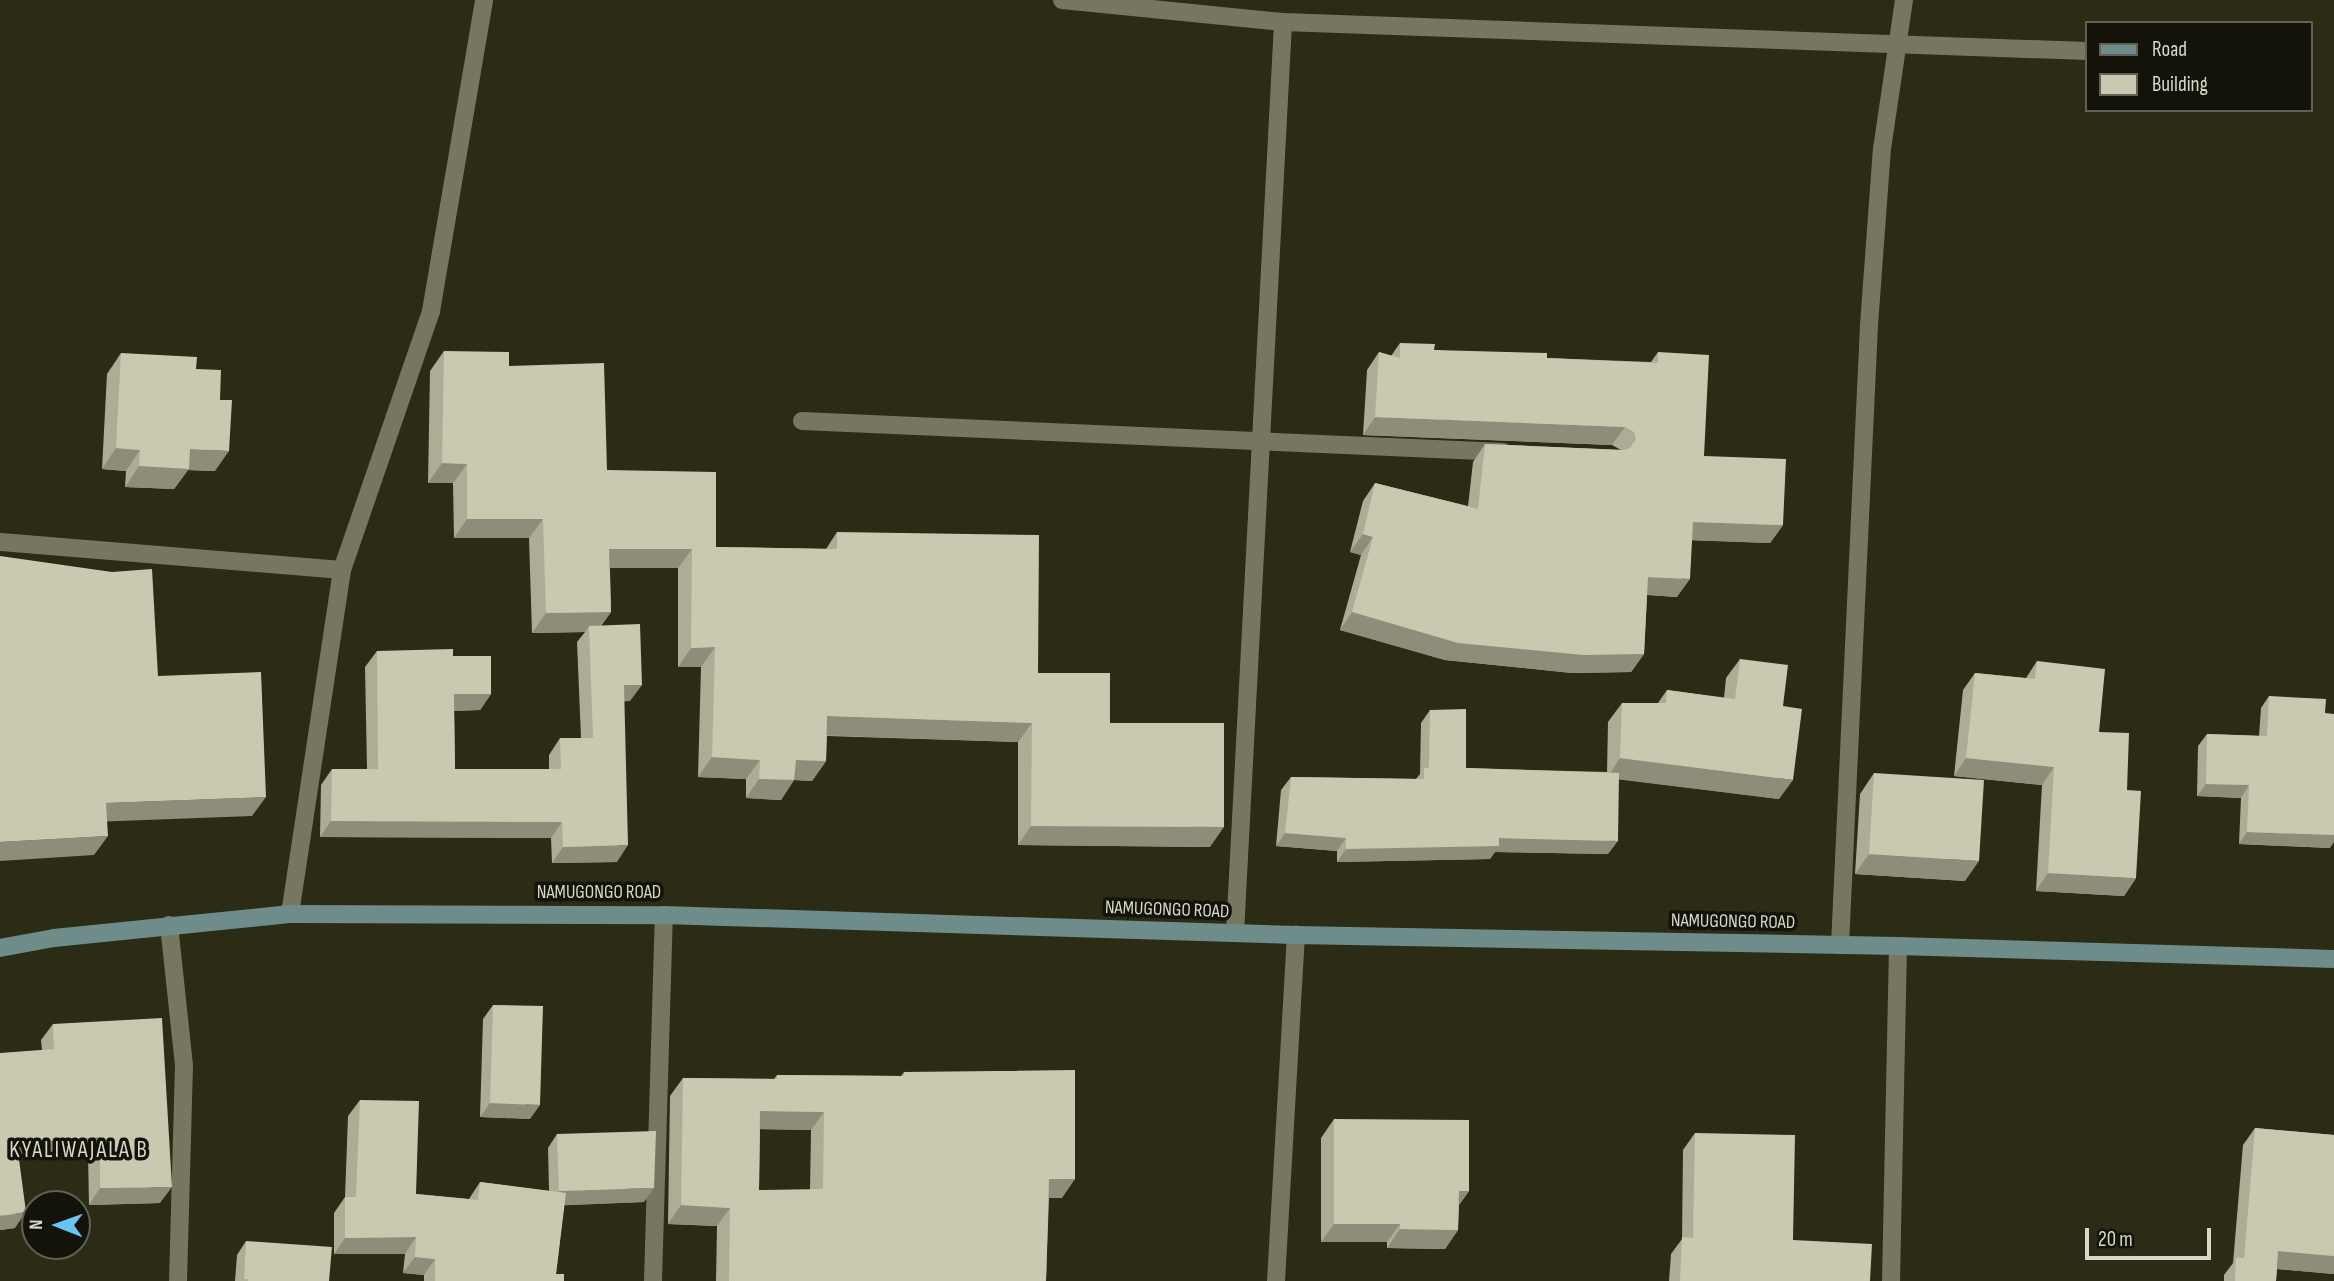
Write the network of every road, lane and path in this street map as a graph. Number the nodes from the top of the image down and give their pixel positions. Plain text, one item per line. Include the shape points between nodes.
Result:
1 (484, 0) edge
2 (1062, 0) edge
3 (1904, 0) edge
4 (1283, 22) junction
5 (1897, 43) junction
6 (2086, 51) edge
7 (802, 421) dead end
8 (1261, 443) junction
9 (1517, 452) edge
10 (1, 542) edge
11 (342, 570) junction
12 (289, 915) junction
13 (664, 915) junction
14 (169, 925) junction
15 (1235, 933) junction
16 (1296, 935) junction
17 (1840, 945) junction
18 (1898, 946) junction
19 (0, 948) edge
20 (2334, 959) edge
21 (178, 1281) edge
22 (653, 1281) edge
23 (1276, 1281) edge
24 (1891, 1281) edge

1 - 11 street via 431,311
2 - 4 street
3 - 5 street
4 - 5 street
4 - 8 street
5 - 6 street
5 - 17 street via 1882,149 1868,339
7 - 8 street
8 - 9 street
8 - 15 street
10 - 11 street
11 - 12 street
12 - 13 main road, NAMUGONGO ROAD
12 - 14 main road, NAMUGONGO ROAD
13 - 15 main road, NAMUGONGO ROAD
13 - 22 street
14 - 19 main road, NAMUGONGO ROAD
14 - 21 street via 184,1066
15 - 16 main road, NAMUGONGO ROAD
16 - 17 main road, NAMUGONGO ROAD
16 - 23 street
17 - 18 main road, NAMUGONGO ROAD
18 - 20 main road, NAMUGONGO ROAD
18 - 24 street

